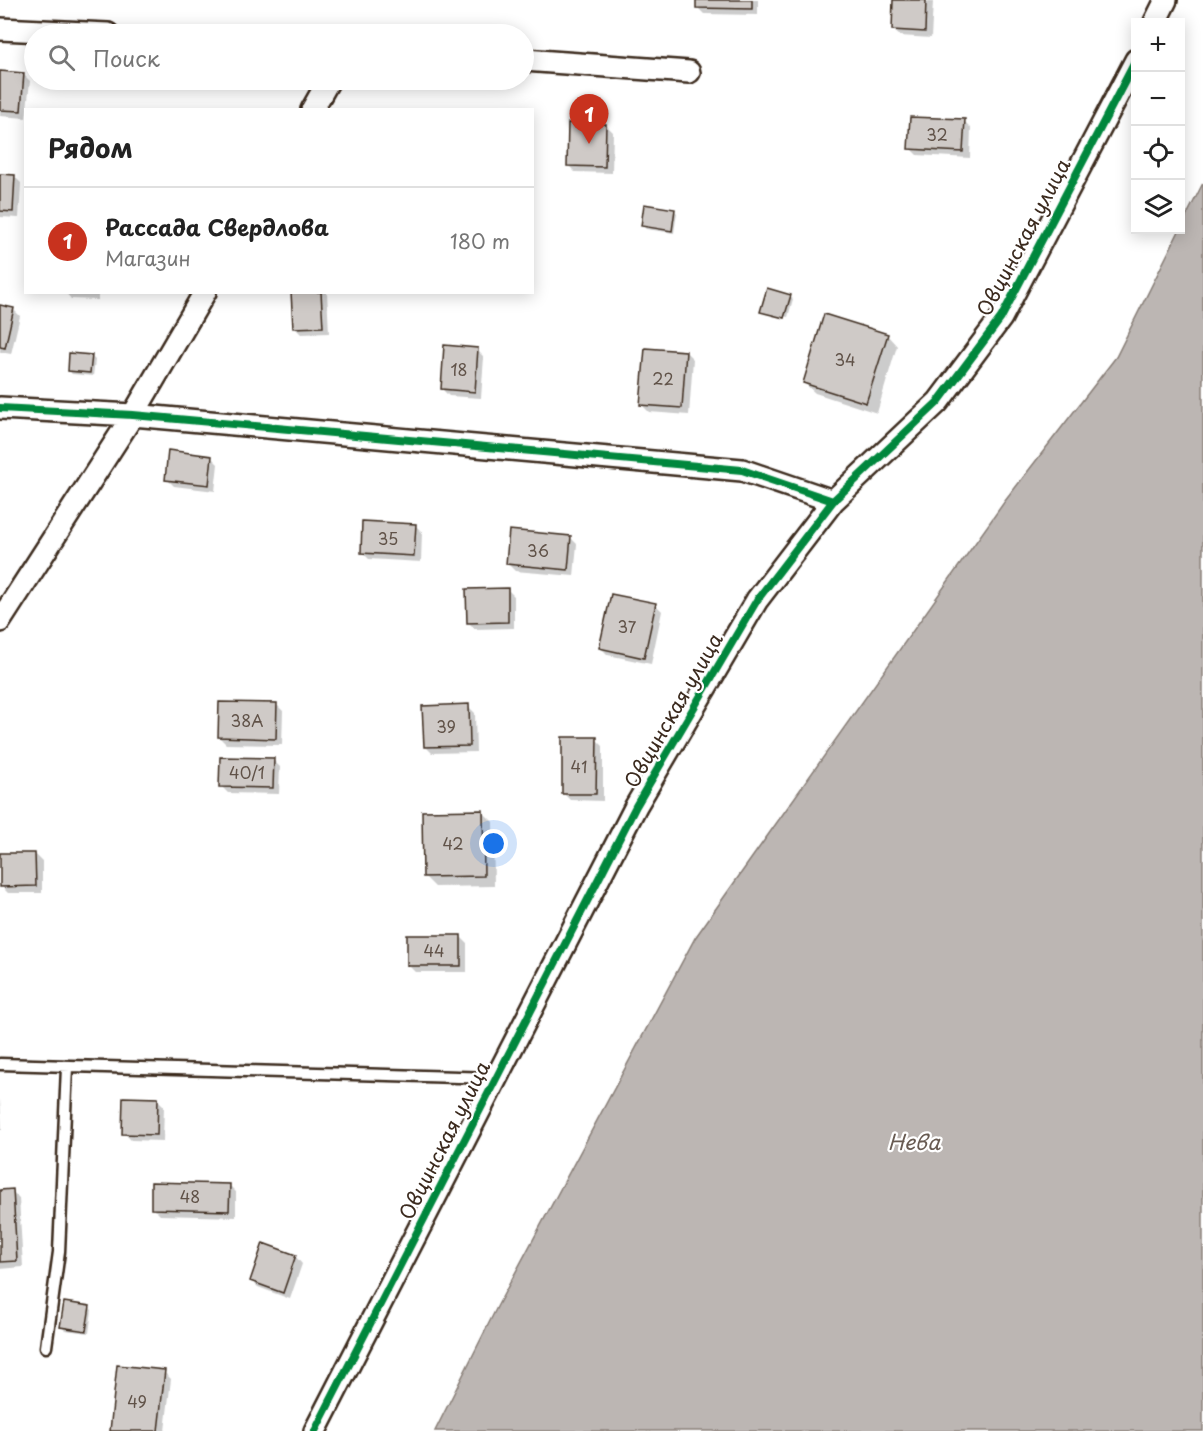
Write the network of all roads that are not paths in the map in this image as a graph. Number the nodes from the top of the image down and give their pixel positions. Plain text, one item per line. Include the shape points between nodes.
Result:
1 (1166, 0) edge
2 (1157, 18) edge
3 (0, 29) edge
4 (24, 30) edge
5 (534, 61) edge
6 (1131, 70) edge
7 (689, 72) dead end
8 (324, 90) edge
9 (313, 108) edge
10 (204, 294) edge
11 (0, 408) edge
12 (133, 415) junction
13 (833, 501) junction
14 (0, 621) edge
15 (0, 1064) edge
16 (67, 1067) junction
17 (494, 1078) junction
18 (45, 1347) dead end
19 (315, 1431) edge

1 - 2 street
3 - 4 street
5 - 7 street
6 - 13 street, Овцинская улица via 1001,318 938,402
8 - 9 street
10 - 12 street
11 - 12 street
12 - 13 street via 742,470
12 - 14 street
13 - 17 street, Овцинская улица via 757,600 636,806
15 - 16 lane
16 - 17 lane
16 - 18 lane via 58,1252
17 - 19 street, Овцинская улица

